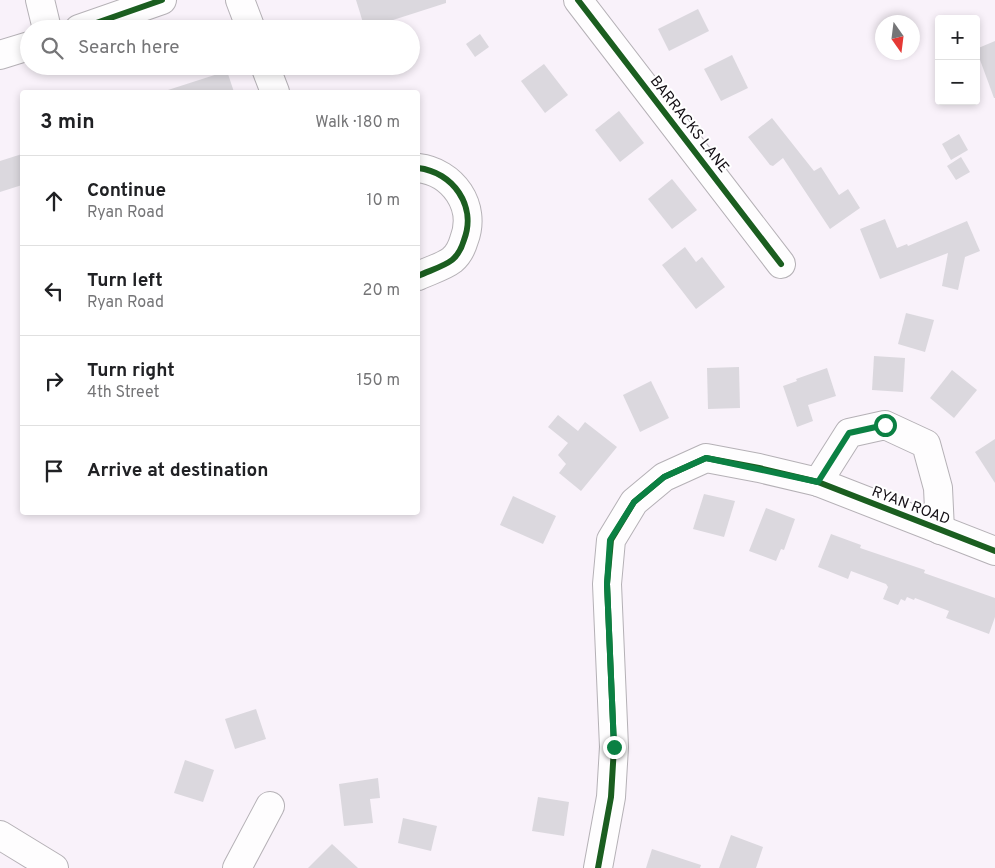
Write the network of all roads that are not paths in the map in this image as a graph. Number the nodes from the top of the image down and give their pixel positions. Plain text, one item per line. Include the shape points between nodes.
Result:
1 (40, 0) edge
2 (162, 0) edge
3 (240, 0) edge
4 (578, 0) edge
5 (45, 20) edge
6 (105, 20) edge
7 (247, 20) edge
8 (20, 49) edge
9 (0, 55) edge
10 (268, 75) edge
11 (274, 90) edge
12 (420, 169) edge
13 (781, 264) dead end
14 (420, 275) edge
15 (818, 482) junction
16 (940, 530) junction
17 (995, 551) edge
18 (270, 806) dead end
19 (0, 835) edge
20 (54, 868) edge
21 (238, 868) edge
22 (598, 868) edge

1 - 5 street
2 - 6 street
3 - 7 street
4 - 13 street, BARRACKS LANE
8 - 9 street
10 - 11 street
12 - 14 street via 444,176 458,191 467,208 468,230 461,249 453,259
15 - 16 street, RYAN ROAD
15 - 16 street, RYAN ROAD via 849,433 885,425 926,444 938,488
15 - 22 street via 706,458 664,477 634,502 610,540 607,584 614,747 611,797
16 - 17 street, RYAN ROAD
18 - 21 street
19 - 20 street

